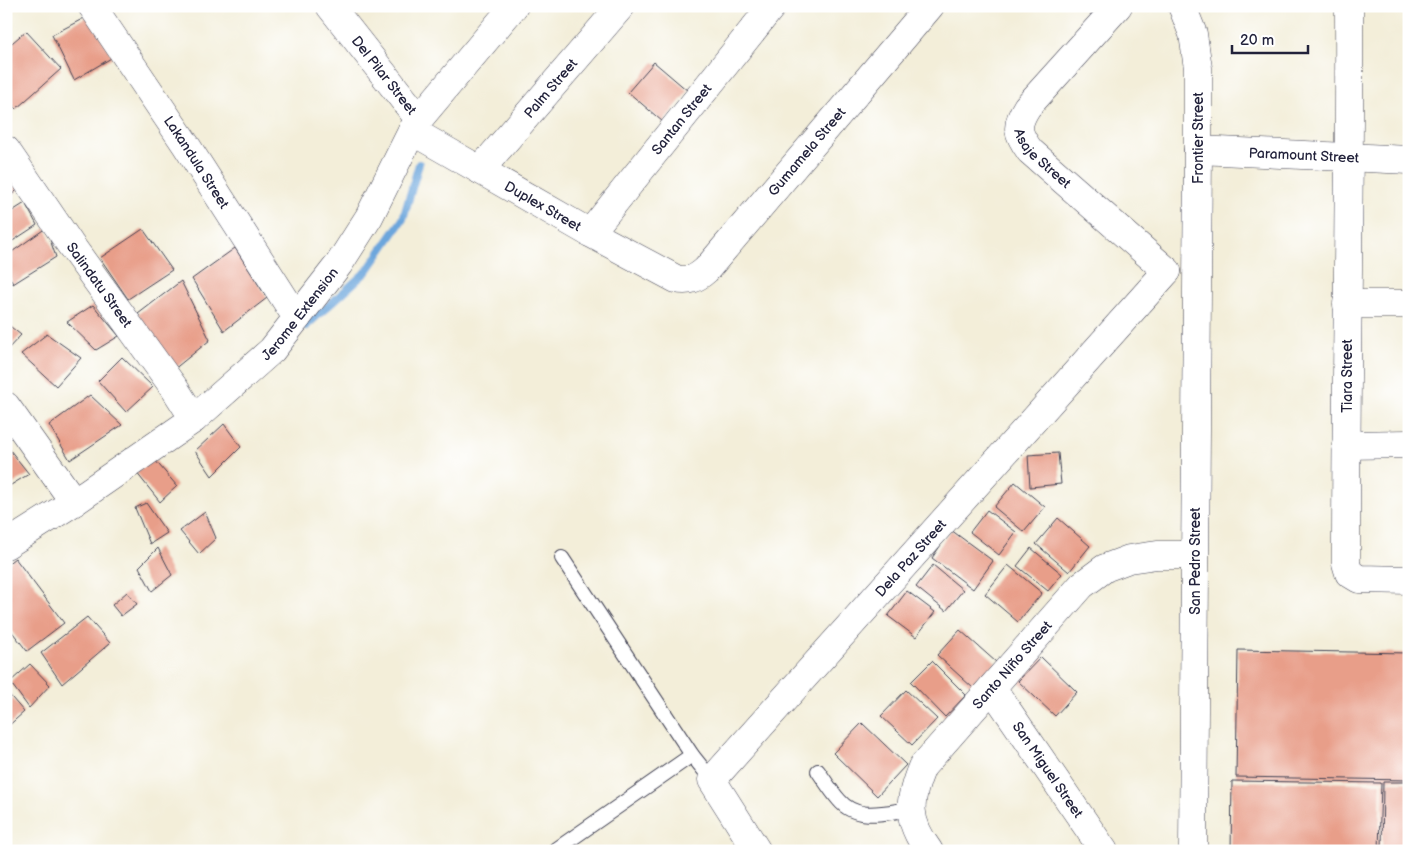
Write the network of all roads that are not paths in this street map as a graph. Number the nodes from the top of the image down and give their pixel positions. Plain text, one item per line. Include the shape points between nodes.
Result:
1 (92, 6) edge
2 (330, 6) edge
3 (514, 6) edge
4 (621, 6) edge
5 (772, 6) edge
6 (930, 6) edge
7 (1118, 6) edge
8 (1182, 6) edge
9 (1349, 6) edge
10 (415, 125) junction
11 (6, 150) edge
12 (1198, 150) junction
13 (1350, 157) junction
14 (1409, 160) edge
15 (480, 170) junction
16 (590, 233) junction
17 (1167, 271) junction
18 (1197, 271) junction
19 (676, 278) joint
20 (1347, 304) junction
21 (1409, 304) edge
22 (296, 320) junction
23 (6, 406) edge
24 (192, 416) junction
25 (1409, 444) edge
26 (1346, 445) junction
27 (73, 501) junction
28 (6, 545) edge
29 (1194, 556) junction
30 (562, 558) dead end
31 (1409, 580) edge
32 (992, 688) junction
33 (692, 755) junction
34 (818, 771) dead end
35 (712, 780) junction
36 (911, 809) junction
37 (554, 851) edge
38 (757, 851) edge
39 (929, 851) edge
40 (1104, 851) edge
41 (1193, 851) edge

1 - 22 street, Lakandula Street via 186,145
2 - 10 street, Del Pilar Street
3 - 10 street, Jerome Extension
4 - 15 street, Palm Street
5 - 16 street, Santan Street
6 - 19 street, Gumamela Street via 706,270 692,280
7 - 17 street, Asaje Street via 1027,107 1020,118 1018,130 1030,151
8 - 12 street, Frontier Street via 1193,34 1198,68
9 - 13 street, Tiara Street
10 - 15 street, Duplex Street
10 - 22 street, Jerome Extension via 369,217 339,264
11 - 24 street, Salindatu Street
12 - 13 street, Paramount Street
12 - 18 street, Frontier Street
13 - 14 street, Paramount Street
13 - 20 street, Tiara Street
15 - 16 street, Duplex Street
16 - 19 street, Duplex Street
17 - 18 street
17 - 35 street, Dela Paz Street
18 - 29 street, San Pedro Street
20 - 21 street
20 - 26 street, Tiara Street
22 - 24 street, Jerome Extension via 272,350
23 - 27 street
24 - 27 street, Jerome Extension
25 - 26 street
26 - 31 street, Tiara Street via 1346,563 1349,573 1359,579
27 - 28 street, Jerome Extension
29 - 32 street, Santo Niño Street via 1157,555 1105,568 1082,585
29 - 41 street, San Pedro Street
30 - 33 lane
32 - 36 street, Santo Niño Street via 922,767 914,786
32 - 40 street, San Miguel Street
33 - 35 lane
33 - 37 lane
34 - 36 lane via 839,800 857,813
35 - 38 street
36 - 39 street, Santo Niño Street via 914,826

